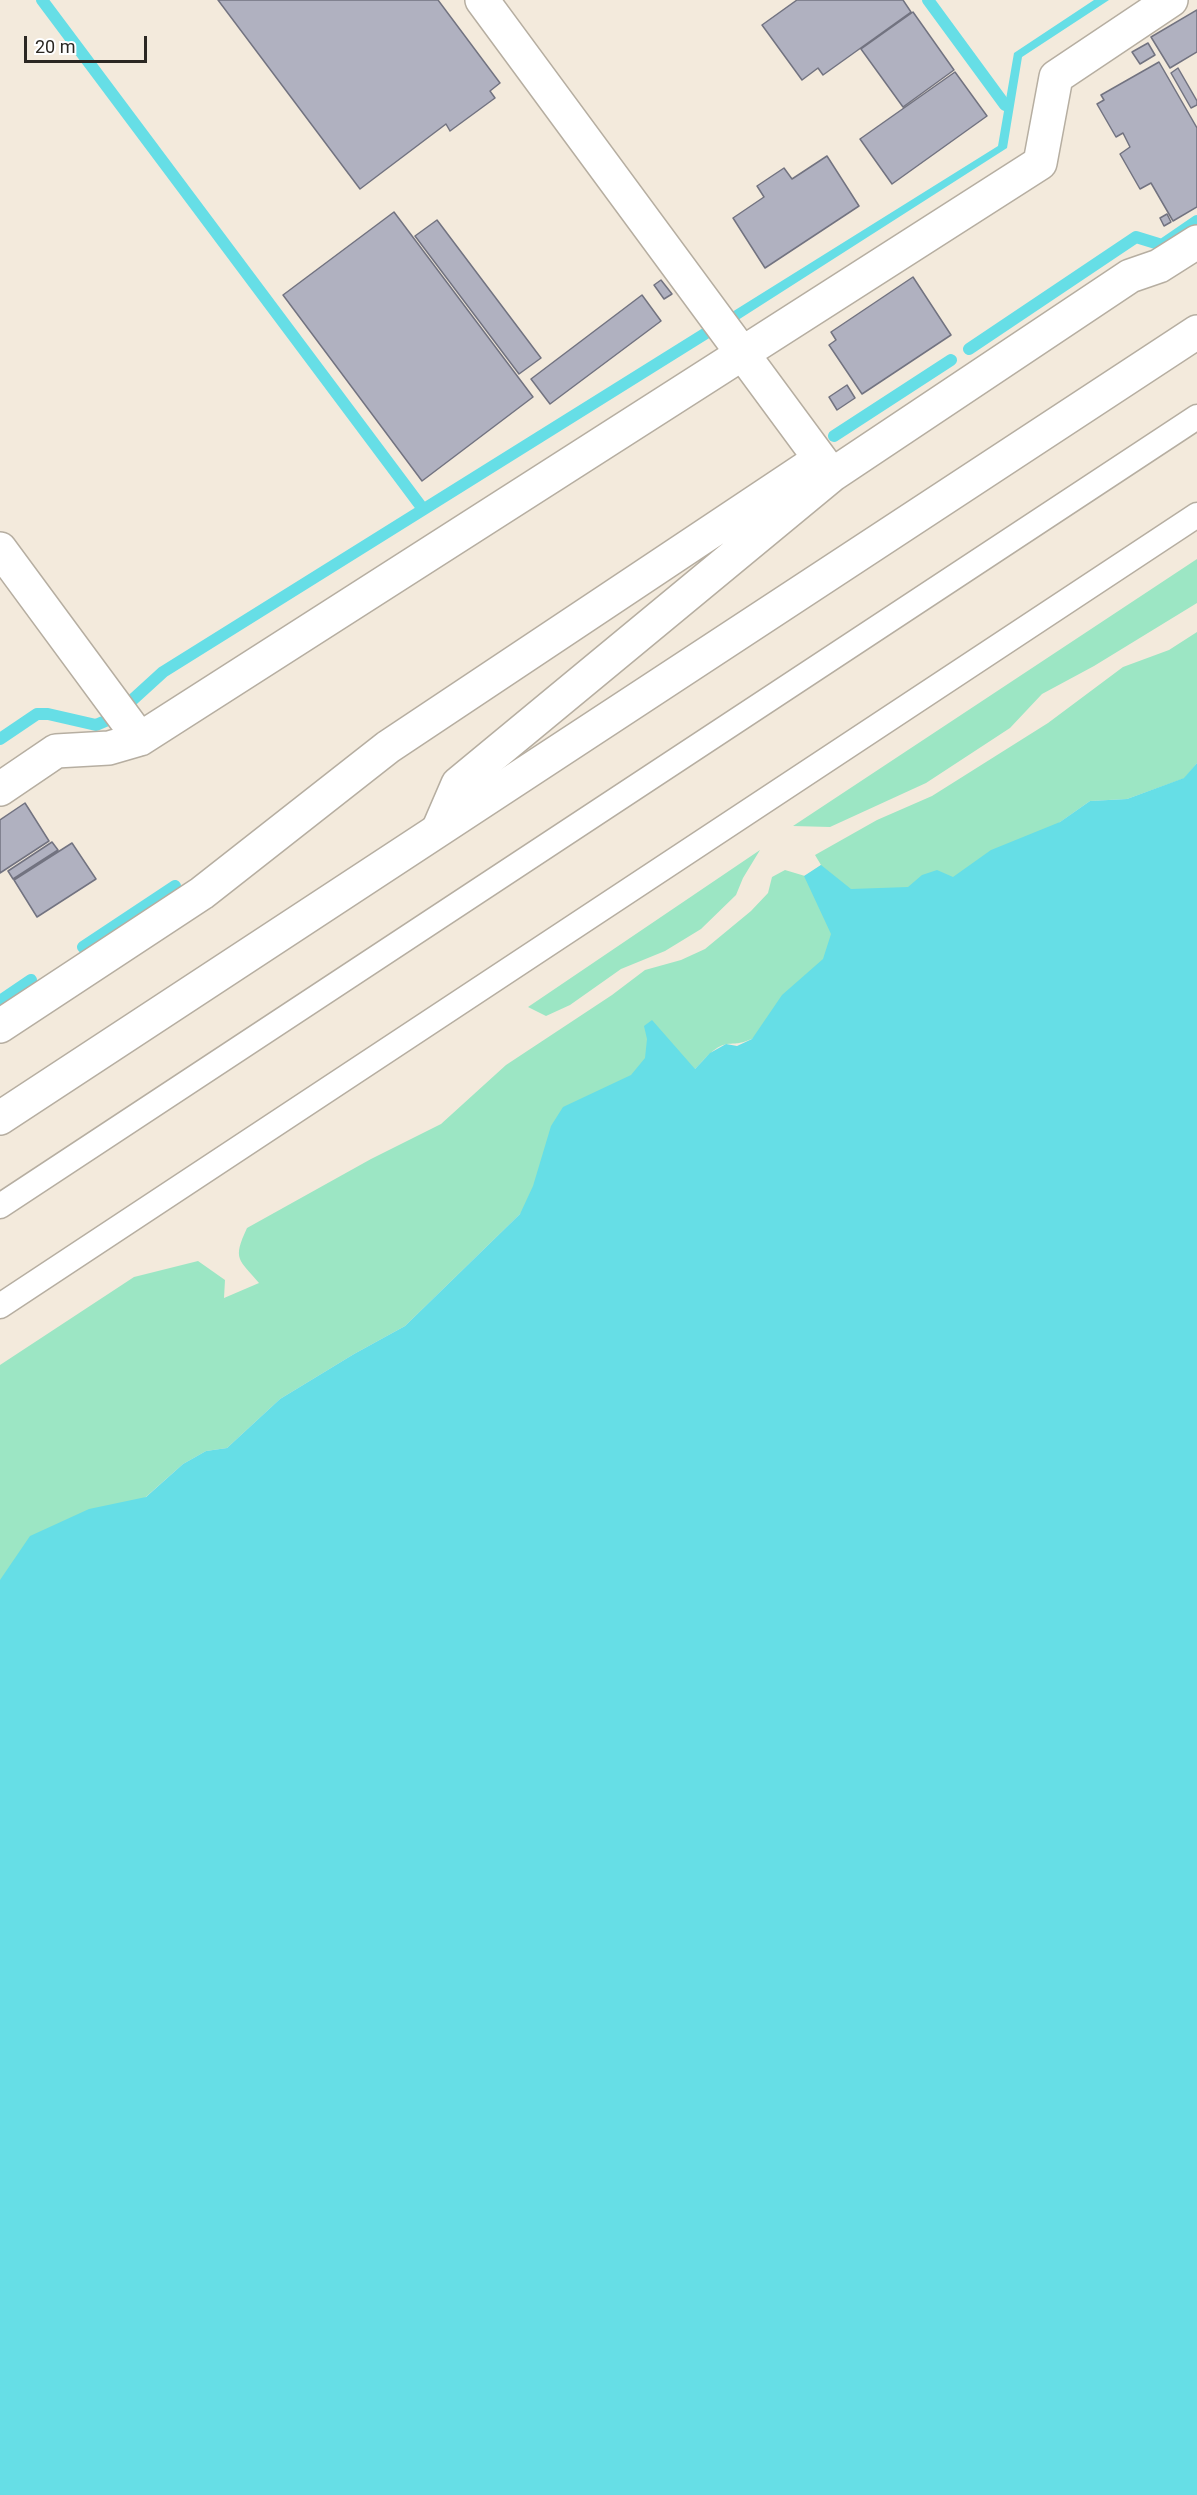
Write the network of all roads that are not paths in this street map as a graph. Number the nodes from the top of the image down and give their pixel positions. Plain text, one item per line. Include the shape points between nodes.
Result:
1 (482, 0) edge
2 (1171, 0) edge
3 (1197, 242) edge
4 (1197, 332) edge
5 (728, 335) junction
6 (1197, 417) edge
7 (826, 467) junction
8 (1197, 515) edge
9 (0, 549) edge
10 (140, 739) junction
11 (0, 789) edge
12 (439, 828) junction
13 (0, 1026) edge
14 (0, 1118) edge
15 (0, 1206) edge
16 (0, 1306) edge

1 - 5 street
2 - 5 street via 1056,77 1040,163
3 - 7 street via 1160,266 1130,276
4 - 12 street
5 - 7 street
5 - 10 street
6 - 15 lane
7 - 12 street via 458,784
7 - 13 street via 388,747 202,893
8 - 16 lane
9 - 10 street
10 - 11 street via 109,748 56,751
12 - 14 street

